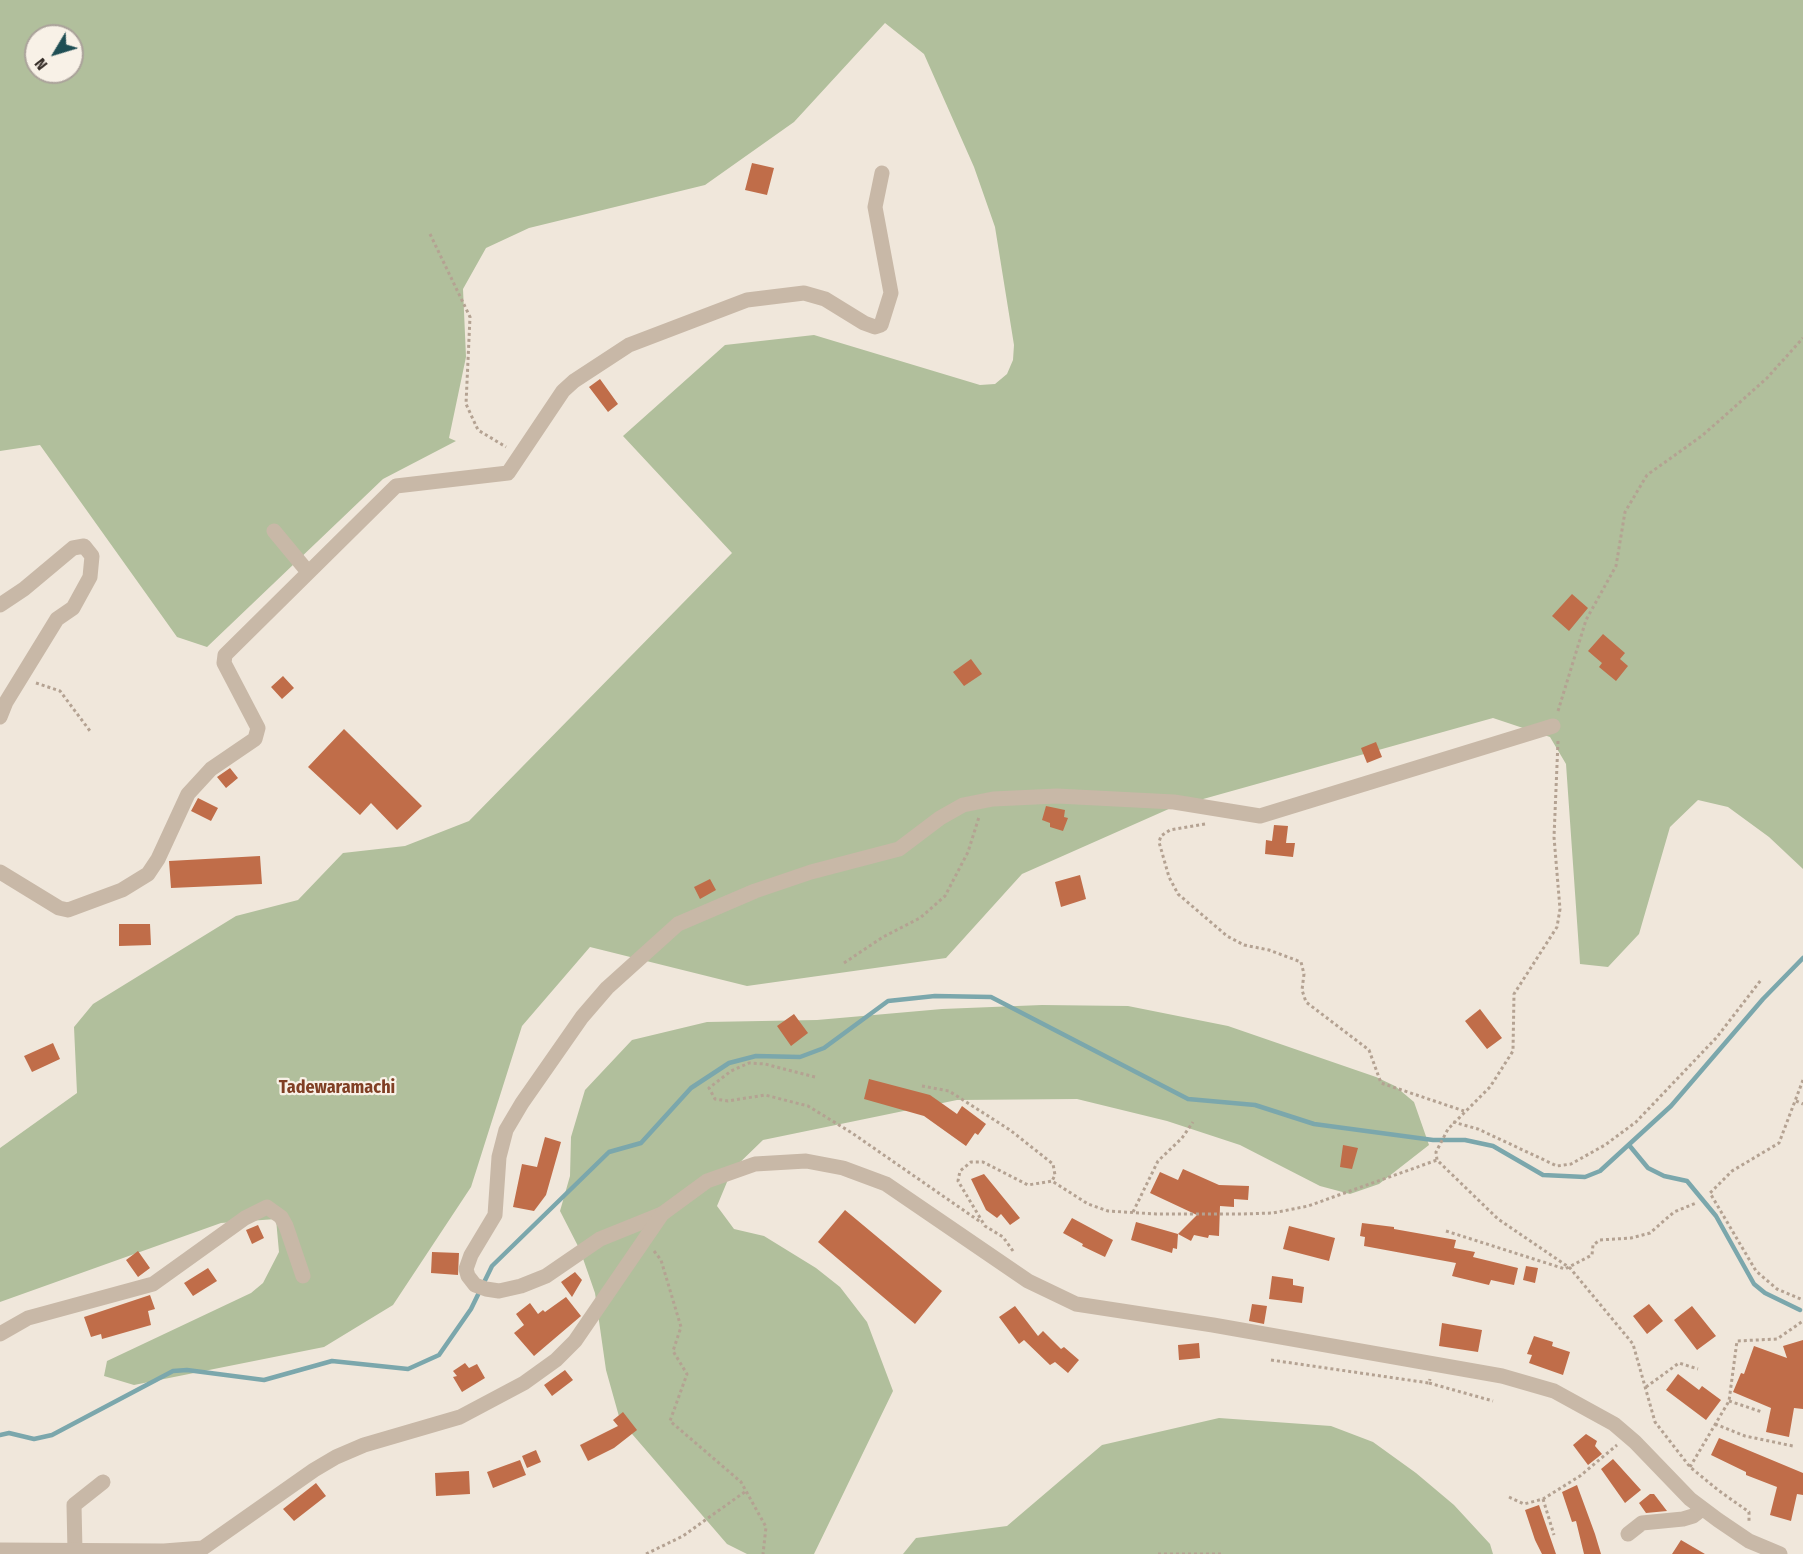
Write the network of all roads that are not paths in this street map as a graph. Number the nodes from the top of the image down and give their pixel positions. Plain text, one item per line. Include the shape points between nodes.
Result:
1 (882, 173) dead end
2 (274, 531) dead end
3 (308, 572) junction
4 (0, 605) edge
5 (0, 717) edge
6 (1553, 726) road end
7 (0, 872) edge
8 (662, 1214) junction
9 (303, 1276) dead end
10 (0, 1334) edge
11 (103, 1482) dead end
12 (1702, 1509) junction
13 (1628, 1534) dead end
14 (0, 1550) edge
15 (65, 1552) edge
16 (1780, 1554) edge

1 - 3 street via 875,207 891,293 881,325 875,327 825,299 804,293 738,304 629,345 563,392 508,473 396,486
2 - 3 street
3 - 7 street via 225,655 224,663 258,728 255,739 211,769 188,794 148,874 122,890 68,910
4 - 5 street via 73,548 84,546 92,555 90,577 73,608 57,619
6 - 8 street via 1260,816 1174,802 1057,795 963,805 899,849 800,876 678,924 626,968 582,1017 506,1130 499,1157 495,1215 471,1255 468,1276 481,1287 500,1291 530,1283 600,1239
8 - 12 street via 707,1181 755,1164 806,1161 843,1168 886,1184 1016,1273 1076,1304 1213,1324 1502,1376 1554,1391 1614,1424
8 - 15 street via 575,1341 524,1383 460,1417 336,1457 203,1548
9 - 10 street via 286,1226 281,1217 267,1208 245,1218 153,1284 28,1318
11 - 15 street via 74,1505
12 - 13 street via 1683,1519 1642,1523
12 - 16 street via 1749,1541
14 - 15 street

